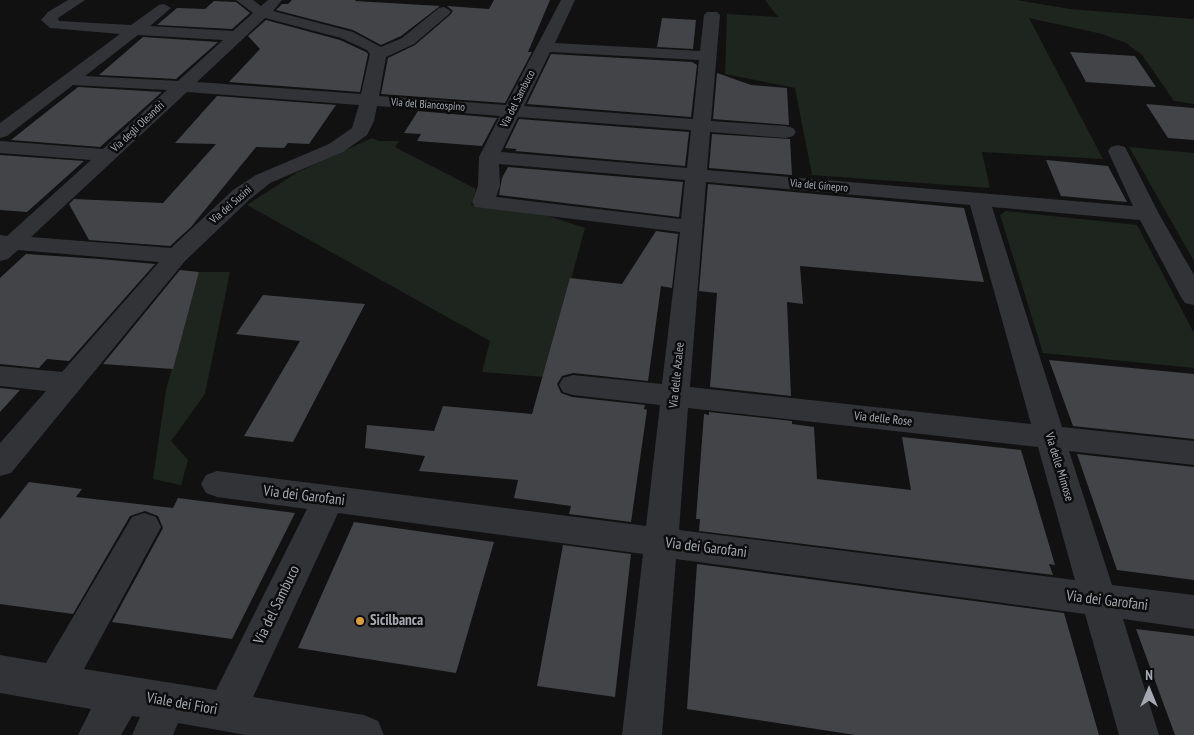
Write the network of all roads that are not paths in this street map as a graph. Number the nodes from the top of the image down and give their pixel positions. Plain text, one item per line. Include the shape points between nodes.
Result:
1 (78, 0) edge
2 (243, 0) edge
3 (568, 0) edge
4 (269, 6) edge
5 (164, 8) dead end
6 (444, 11) dead end
7 (712, 15) dead end
8 (136, 30) junction
9 (237, 36) junction
10 (544, 47) junction
11 (378, 54) junction
12 (708, 56) junction
13 (69, 80) junction
14 (182, 86) junction
15 (369, 100) junction
16 (512, 111) junction
17 (702, 125) junction
18 (0, 132) edge
19 (786, 132) dead end
20 (0, 148) edge
21 (1118, 151) dead end
22 (107, 155) junction
23 (489, 157) junction
24 (697, 175) junction
25 (979, 199) junction
26 (1148, 214) junction
27 (692, 227) junction
28 (4, 247) edge
29 (177, 256) junction
30 (1194, 297) edge
31 (0, 376) edge
32 (68, 383) junction
33 (573, 385) dead end
34 (675, 396) junction
35 (1050, 437) junction
36 (1194, 453) edge
37 (0, 464) edge
38 (217, 484) dead end
39 (328, 499) junction
40 (144, 527) dead end
41 (661, 542) junction
42 (1098, 599) junction
43 (1194, 612) edge
44 (0, 674) edge
45 (56, 684) junction
46 (122, 694) junction
47 (226, 712) junction
48 (160, 718) edge
49 (98, 735) edge
50 (364, 735) edge
51 (642, 735) edge
52 (1139, 735) edge

1 - 8 street via 49,20 55,25
2 - 4 street
3 - 10 street, Via del Sambuco
4 - 9 street, Via degli Oleandri
4 - 11 street via 347,35 372,47
5 - 8 street
6 - 11 street via 408,41
7 - 12 street, Via delle Azalee
8 - 9 street
8 - 13 street
9 - 14 street, Via degli Oleandri
10 - 12 street
10 - 16 street, Via del Sambuco
11 - 15 street, Via dei Susini
12 - 17 street, Via delle Azalee
13 - 14 street, Via del Biancospino
13 - 18 street
14 - 15 street, Via del Biancospino
14 - 22 street, Via degli Oleandri
15 - 16 street, Via del Biancospino
15 - 29 street, Via dei Susini via 360,131 336,148 263,179 241,195
16 - 17 street, Via del Biancospino
16 - 23 street, Via del Sambuco
17 - 19 street, Via del Biancospino
17 - 24 street, Via delle Azalee
20 - 22 street
21 - 26 street
22 - 28 street, Via degli Oleandri
23 - 24 street, Via del Ginepro
23 - 27 street, Via del Sambuco via 489,186 483,202
24 - 25 street, Via del Ginepro
24 - 27 street, Via delle Azalee
25 - 26 street, Via del Ginepro
25 - 35 street, Via delle Mimose
26 - 30 street
27 - 34 street, Via delle Azalee
28 - 29 street
29 - 32 street, Via dei Susini
31 - 32 street
32 - 37 street, Via dei Susini
33 - 34 street, Via delle Rose
34 - 35 street, Via delle Rose
34 - 41 street, Via delle Azalee
35 - 36 street, Via delle Rose
35 - 42 street, Via delle Mimose
38 - 39 street, Via dei Garofani
39 - 41 street, Via dei Garofani
39 - 47 street, Via del Sambuco
40 - 45 street
41 - 42 street, Via dei Garofani
41 - 51 street, Via delle Azalee
42 - 43 street, Via dei Garofani
42 - 52 street, Via delle Mimose
44 - 45 street, Viale dei Fiori
45 - 46 street, Viale dei Fiori
46 - 48 street, Viale dei Fiori
46 - 49 street
47 - 48 street, Viale dei Fiori
47 - 50 street, Viale dei Fiori

